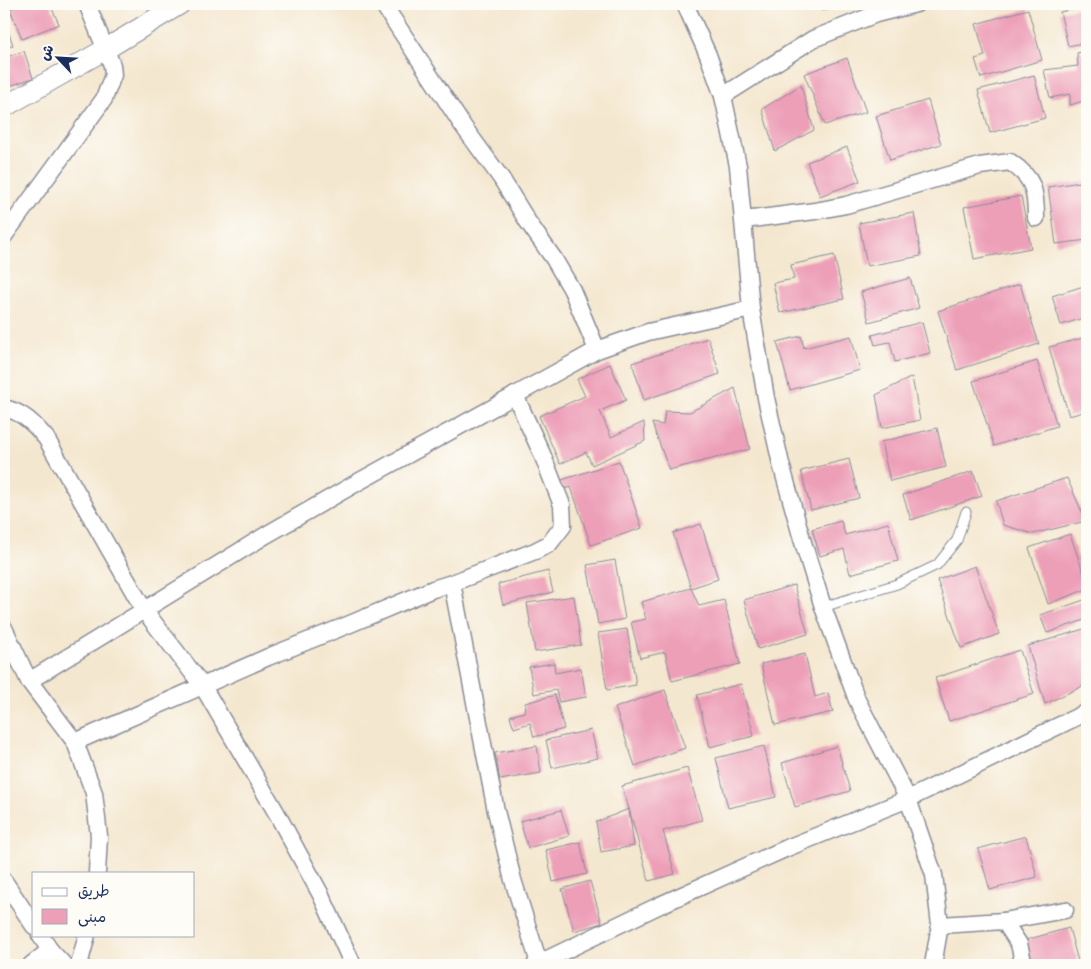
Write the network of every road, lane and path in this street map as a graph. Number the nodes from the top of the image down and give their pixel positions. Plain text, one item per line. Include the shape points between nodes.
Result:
1 (86, 4) edge
2 (180, 4) edge
3 (383, 4) edge
4 (685, 4) edge
5 (916, 4) edge
6 (106, 49) junction
7 (723, 96) junction
8 (4, 107) edge
9 (1036, 218) dead end
10 (744, 220) junction
11 (4, 236) edge
12 (751, 309) junction
13 (597, 350) junction
14 (515, 395) junction
15 (4, 408) edge
16 (966, 512) dead end
17 (452, 583) junction
18 (823, 608) junction
19 (144, 610) junction
20 (4, 628) edge
21 (29, 680) junction
22 (202, 686) junction
23 (1087, 712) edge
24 (75, 742) junction
25 (908, 799) junction
26 (97, 872) edge
27 (4, 881) edge
28 (1065, 910) dead end
29 (1004, 921) junction
30 (32, 923) edge
31 (940, 925) junction
32 (41, 936) edge
33 (87, 936) edge
34 (50, 950) junction
35 (537, 964) edge
36 (31, 965) edge
37 (64, 965) edge
38 (79, 965) edge
39 (353, 965) edge
40 (933, 965) edge
41 (1024, 965) edge

1 - 6 street
2 - 6 street
3 - 13 street via 554,259 572,290
4 - 7 street
5 - 7 street via 876,14 813,39
6 - 8 street
6 - 11 street via 113,75 104,99
7 - 10 street via 738,166
9 - 10 street via 1036,195 1029,179 1010,162 980,166 846,205
10 - 12 street
12 - 13 street via 648,332
12 - 18 street via 770,417
13 - 14 street
14 - 17 street via 562,505 562,526 549,544
14 - 19 street via 283,525
15 - 19 street via 23,415 46,438
16 - 18 lane via 957,540 937,565 897,584
17 - 22 street
17 - 35 street via 496,811
18 - 25 street via 857,700
19 - 21 street
19 - 22 street
20 - 21 street
21 - 24 street
22 - 24 street
22 - 39 street via 312,878
23 - 25 street
24 - 26 street via 94,793 99,836
25 - 31 street via 934,875
25 - 35 street via 786,848
27 - 30 street
28 - 29 street
29 - 31 street
29 - 41 street via 1019,944
31 - 40 street
32 - 34 street
33 - 38 street
34 - 36 street
34 - 37 street

